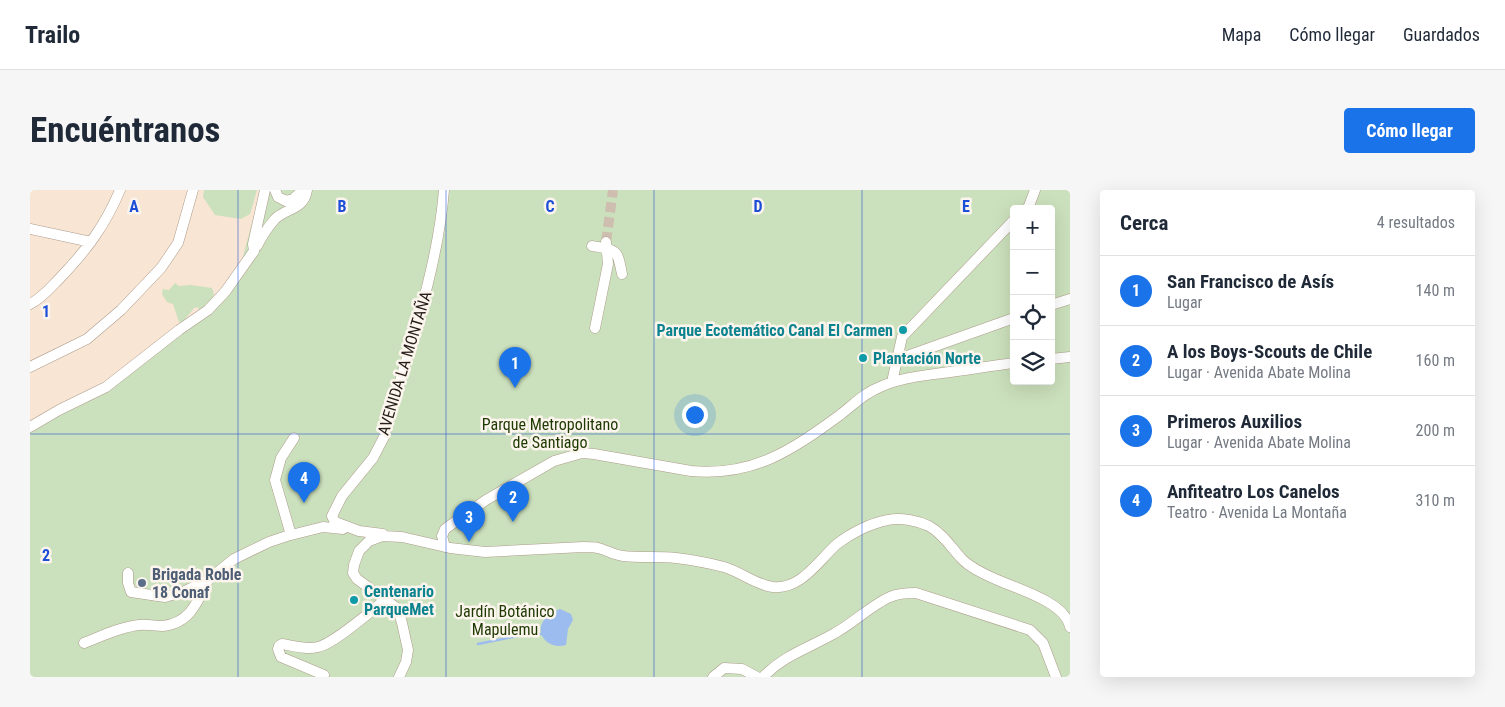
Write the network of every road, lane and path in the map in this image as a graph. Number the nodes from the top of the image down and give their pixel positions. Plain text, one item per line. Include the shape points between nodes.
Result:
1 (120, 190) edge
2 (193, 190) edge
3 (265, 190) edge
4 (275, 190) edge
5 (302, 190) edge
6 (306, 190) edge
7 (444, 190) edge
8 (1035, 190) edge
9 (1029, 205) edge
10 (1010, 224) edge
11 (30, 229) edge
12 (91, 242) junction
13 (607, 245) junction
14 (592, 246) dead end
15 (254, 248) junction
16 (622, 274) dead end
17 (33, 299) edge
18 (1070, 299) edge
19 (1055, 304) edge
20 (1010, 319) edge
21 (595, 328) dead end
22 (1070, 357) edge
23 (1055, 359) edge
24 (896, 360) junction
25 (1010, 364) edge
26 (30, 366) edge
27 (892, 382) junction
28 (30, 427) edge
29 (294, 438) dead end
30 (359, 531) junction
31 (291, 535) junction
32 (397, 536) junction
33 (445, 547) junction
34 (128, 573) dead end
35 (208, 580) junction
36 (386, 599) junction
37 (1070, 623) edge
38 (84, 643) dead end
39 (324, 675) dead end
40 (399, 677) edge
41 (713, 677) edge
42 (757, 677) edge
43 (763, 677) edge
44 (1056, 677) edge

1 - 12 street
2 - 26 street via 178,243 161,268 88,339
3 - 15 street
4 - 5 street via 278,197 286,201
6 - 15 street via 305,198 277,217
7 - 30 street, AVENIDA LA MONTAÑA via 427,287 384,437 373,458 342,496 332,516 335,522
8 - 9 street
10 - 24 street via 902,337
11 - 12 street
12 - 17 street via 70,267
13 - 14 street
13 - 16 street via 618,255
13 - 21 street via 608,264
15 - 28 street via 225,292 208,310 106,387
18 - 19 street
20 - 24 street
22 - 23 street
24 - 27 street
25 - 27 street
27 - 33 street via 868,392 790,450 773,459 736,470 691,471 582,453 554,461 450,524 442,536
29 - 31 street via 281,458 274,480
30 - 31 street via 323,527
30 - 32 street, AVENIDA LA MONTAÑA
31 - 35 street via 234,559
32 - 33 street, AVENIDA LA MONTAÑA
32 - 36 street via 376,538 363,545 354,565 353,573 357,579
33 - 37 street, AVENIDA LA MONTAÑA via 485,552 598,548 620,556 676,558 724,567 774,587 786,585 813,570 838,544 859,531 890,519 903,519 929,526 973,568 1058,608
34 - 35 street via 131,592 165,597
35 - 38 street via 189,615 179,622 124,628
36 - 39 street via 319,647 278,646 280,656
36 - 40 street via 398,609 408,650
41 - 42 street via 724,668 742,670
43 - 44 street via 774,666 835,633 889,597 916,593 1030,630 1043,643

